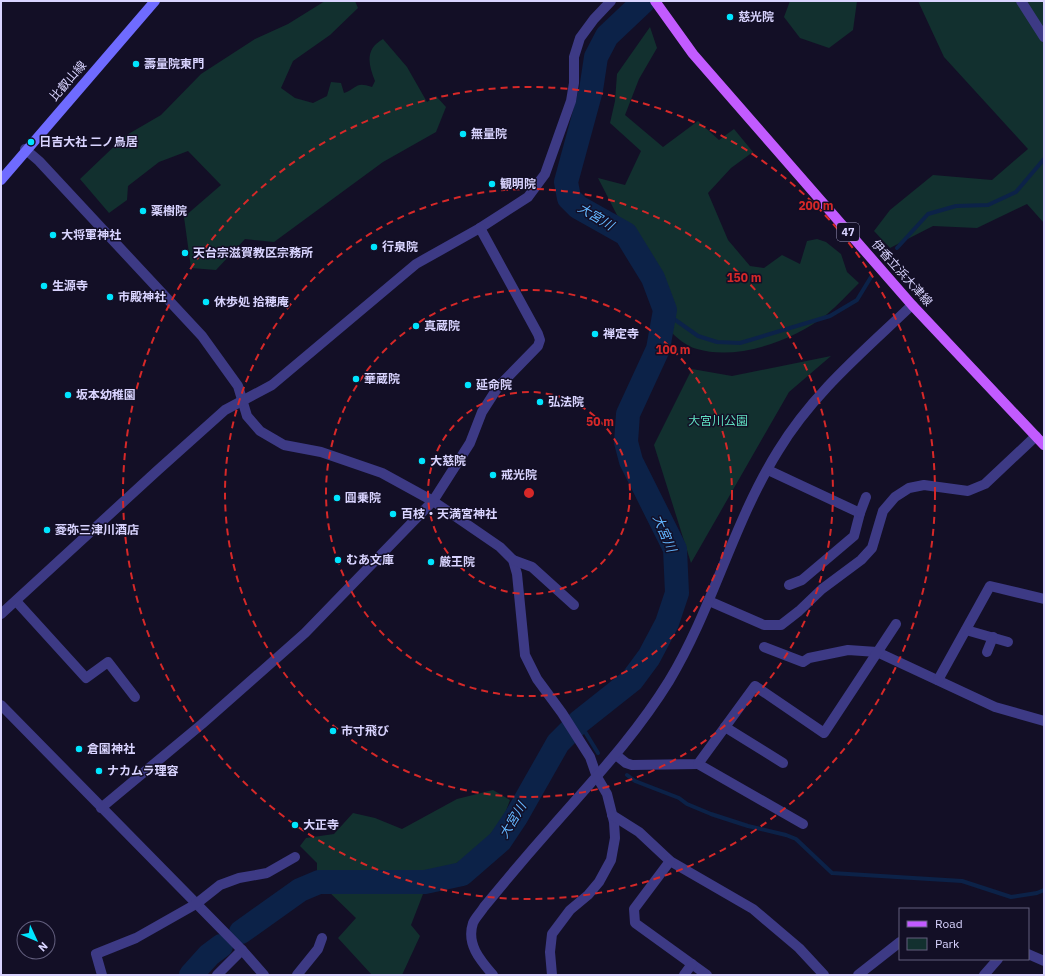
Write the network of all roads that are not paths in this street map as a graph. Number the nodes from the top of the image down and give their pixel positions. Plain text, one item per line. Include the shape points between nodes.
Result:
1 (155, 1) edge
2 (611, 1) edge
3 (656, 1) edge
4 (1021, 1) edge
5 (1044, 37) edge
6 (25, 149) junction
7 (1, 180) edge
8 (480, 228) junction
9 (912, 305) junction
10 (243, 401) junction
11 (1036, 436) junction
12 (1044, 445) edge
13 (768, 470) junction
14 (866, 497) dead end
15 (433, 501) junction
16 (860, 513) junction
17 (513, 560) junction
18 (788, 585) dead end
19 (1044, 600) edge
20 (16, 601) junction
21 (709, 601) junction
22 (574, 605) dead end
23 (1, 614) edge
24 (896, 624) dead end
25 (966, 630) junction
26 (993, 637) junction
27 (1008, 642) dead end
28 (764, 647) dead end
29 (877, 652) junction
30 (987, 652) dead end
31 (938, 680) junction
32 (134, 697) dead end
33 (1, 705) edge
34 (1044, 721) edge
35 (725, 727) junction
36 (616, 755) junction
37 (783, 763) dead end
38 (698, 764) junction
39 (597, 777) junction
40 (101, 808) junction
41 (612, 815) junction
42 (803, 824) dead end
43 (295, 857) dead end
44 (670, 861) junction
45 (196, 904) junction
46 (322, 938) dead end
47 (899, 943) edge
48 (242, 950) junction
49 (1029, 954) edge
50 (997, 960) edge
51 (1044, 961) edge
52 (692, 964) junction
53 (820, 974) edge
54 (102, 975) edge
55 (217, 975) edge
56 (264, 975) edge
57 (297, 975) edge
58 (492, 975) edge
59 (552, 975) edge
60 (684, 975) edge
61 (707, 975) edge
62 (858, 975) edge
63 (984, 975) edge

1 - 6 main road, 比叡山線
2 - 8 street via 580,38 574,57 571,101 545,174 528,197
3 - 9 main road, 伊香立浜大津線 / 47 via 693,54
4 - 5 street
6 - 7 main road, 比叡山線
6 - 10 street via 202,336 238,386
8 - 10 street via 416,264 272,385
8 - 15 street via 540,340 538,346 498,387 482,412 470,443
9 - 11 main road, 伊香立浜大津線 / 47
9 - 13 street via 807,408
10 - 15 street via 248,416 260,431 284,445 321,452 382,473
10 - 20 street via 220,415
11 - 12 main road, 伊香立浜大津線 / 47
11 - 21 street via 985,484 968,491 924,485 909,488 895,496 882,511 872,548 781,624 764,625
13 - 16 street
13 - 21 street
14 - 16 street
15 - 17 street via 500,547
15 - 40 street via 305,633 202,724
16 - 18 street via 854,536 802,580
17 - 22 street via 532,567
17 - 39 street via 517,574 525,655 537,679 590,758
19 - 25 street via 990,586
20 - 23 street
20 - 32 street via 86,678 108,662
21 - 36 street via 690,643 668,681
24 - 29 street
25 - 26 street
25 - 31 street
26 - 27 street
26 - 30 street
28 - 29 street via 803,662 809,658 848,650
29 - 31 street
29 - 35 street via 824,733 755,686
31 - 34 street via 995,707
33 - 40 street
35 - 37 street
35 - 38 street
36 - 38 street via 632,765
36 - 39 street
38 - 42 street
39 - 41 street via 607,794
39 - 58 street via 473,923 471,939 477,956
40 - 45 street
41 - 44 street via 640,832
41 - 59 street via 615,838 611,860 599,882 570,910 552,934
43 - 45 street via 267,873 239,878 220,885
44 - 52 street via 634,909 635,923
44 - 53 street via 753,909 799,948
45 - 48 street
45 - 54 street via 136,938 96,954
46 - 57 street via 318,949
47 - 62 street
48 - 55 street
48 - 56 street
49 - 51 street
50 - 63 street
52 - 60 street
52 - 61 street

